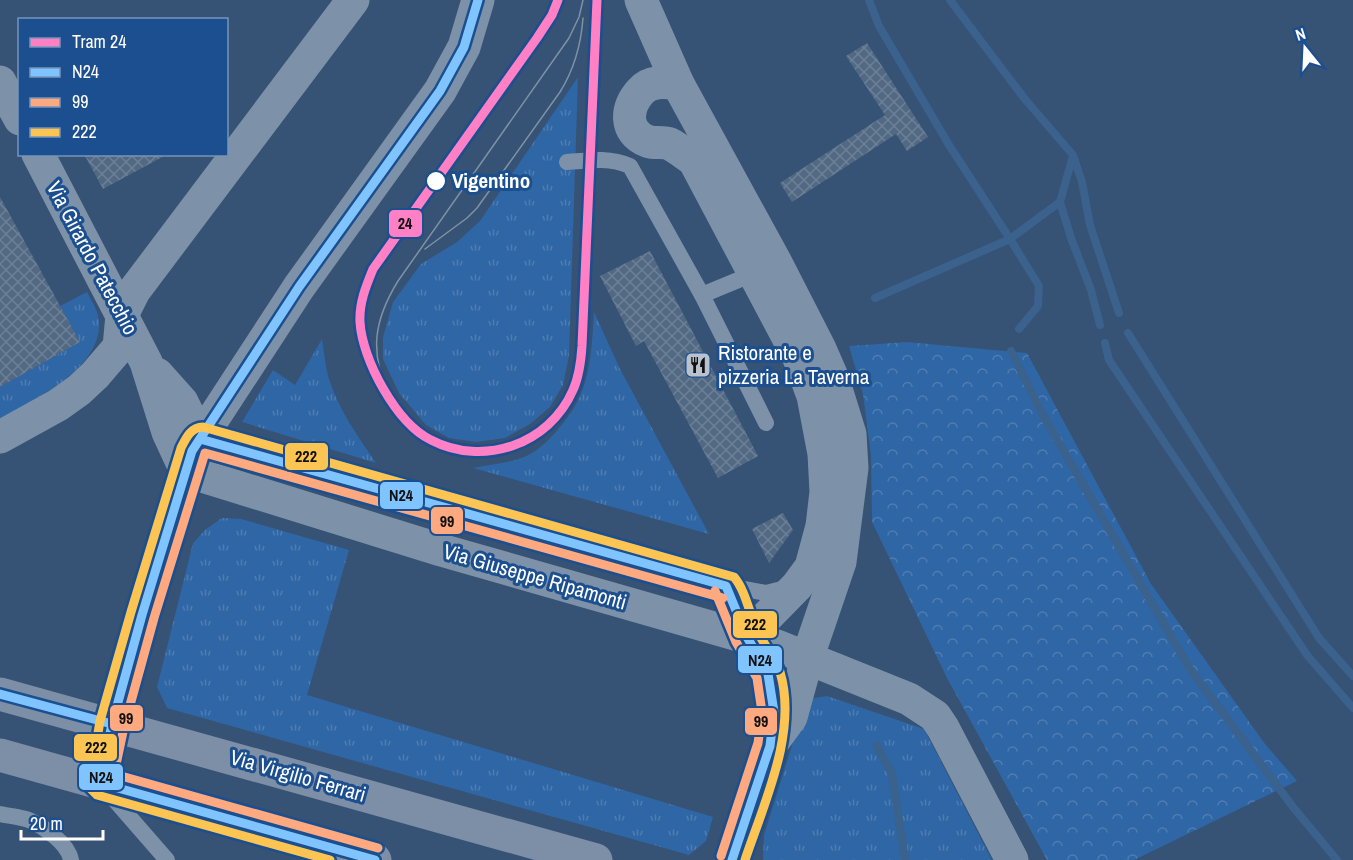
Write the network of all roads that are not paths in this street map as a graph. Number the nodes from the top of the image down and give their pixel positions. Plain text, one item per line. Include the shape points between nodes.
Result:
1 (354, 0) edge
2 (478, 0) edge
3 (640, 0) edge
4 (0, 82) edge
5 (678, 84) junction
6 (18, 115) edge
7 (39, 156) edge
8 (567, 162) dead end
9 (765, 268) junction
10 (702, 295) junction
11 (122, 315) junction
12 (146, 362) junction
13 (766, 423) dead end
14 (0, 437) edge
15 (200, 439) junction
16 (186, 471) junction
17 (726, 586) junction
18 (797, 586) junction
19 (747, 637) junction
20 (807, 659) junction
21 (0, 694) edge
22 (112, 724) junction
23 (770, 746) junction
24 (0, 755) edge
25 (100, 783) junction
26 (0, 814) edge
27 (71, 860) edge
28 (167, 860) edge
29 (375, 860) edge
30 (596, 860) edge
31 (732, 860) edge
32 (1012, 860) edge

1 - 11 street via 134,291
2 - 15 street via 464,47 440,92 298,286
3 - 5 street
4 - 6 street
5 - 9 street
5 - 9 street via 662,81 643,87 632,100 628,117 633,131 648,141 669,143 694,160
7 - 11 street, Via Girardo Patecchio
8 - 10 lane via 618,160 630,166
9 - 10 lane
9 - 18 street via 813,396 824,454 826,492 822,526 811,567
9 - 20 street via 828,369 850,434 852,468 840,562
10 - 13 lane
11 - 12 street, Via Girardo Patecchio
11 - 14 street via 119,347 95,375 58,405
12 - 15 street, Via Girardo Patecchio via 182,402
12 - 16 street, Via Girardo Patecchio via 168,432
15 - 16 street
15 - 17 lane, Via Giuseppe Ripamonti
16 - 19 street, Via Giuseppe Ripamonti via 441,550
16 - 22 street
17 - 18 lane, Via Giuseppe Ripamonti via 766,593
17 - 19 lane
18 - 19 street
19 - 20 street, Via Giuseppe Ripamonti
19 - 23 street via 768,674 772,690
20 - 23 street via 791,717
20 - 32 street, Via Giuseppe Ripamonti via 909,699 935,716
21 - 22 main road, Via Virgilio Ferrari
22 - 25 street
22 - 30 main road, Via Virgilio Ferrari
23 - 31 street
24 - 25 main road
25 - 28 lane
25 - 29 main road
26 - 27 lane via 29,820 57,837

